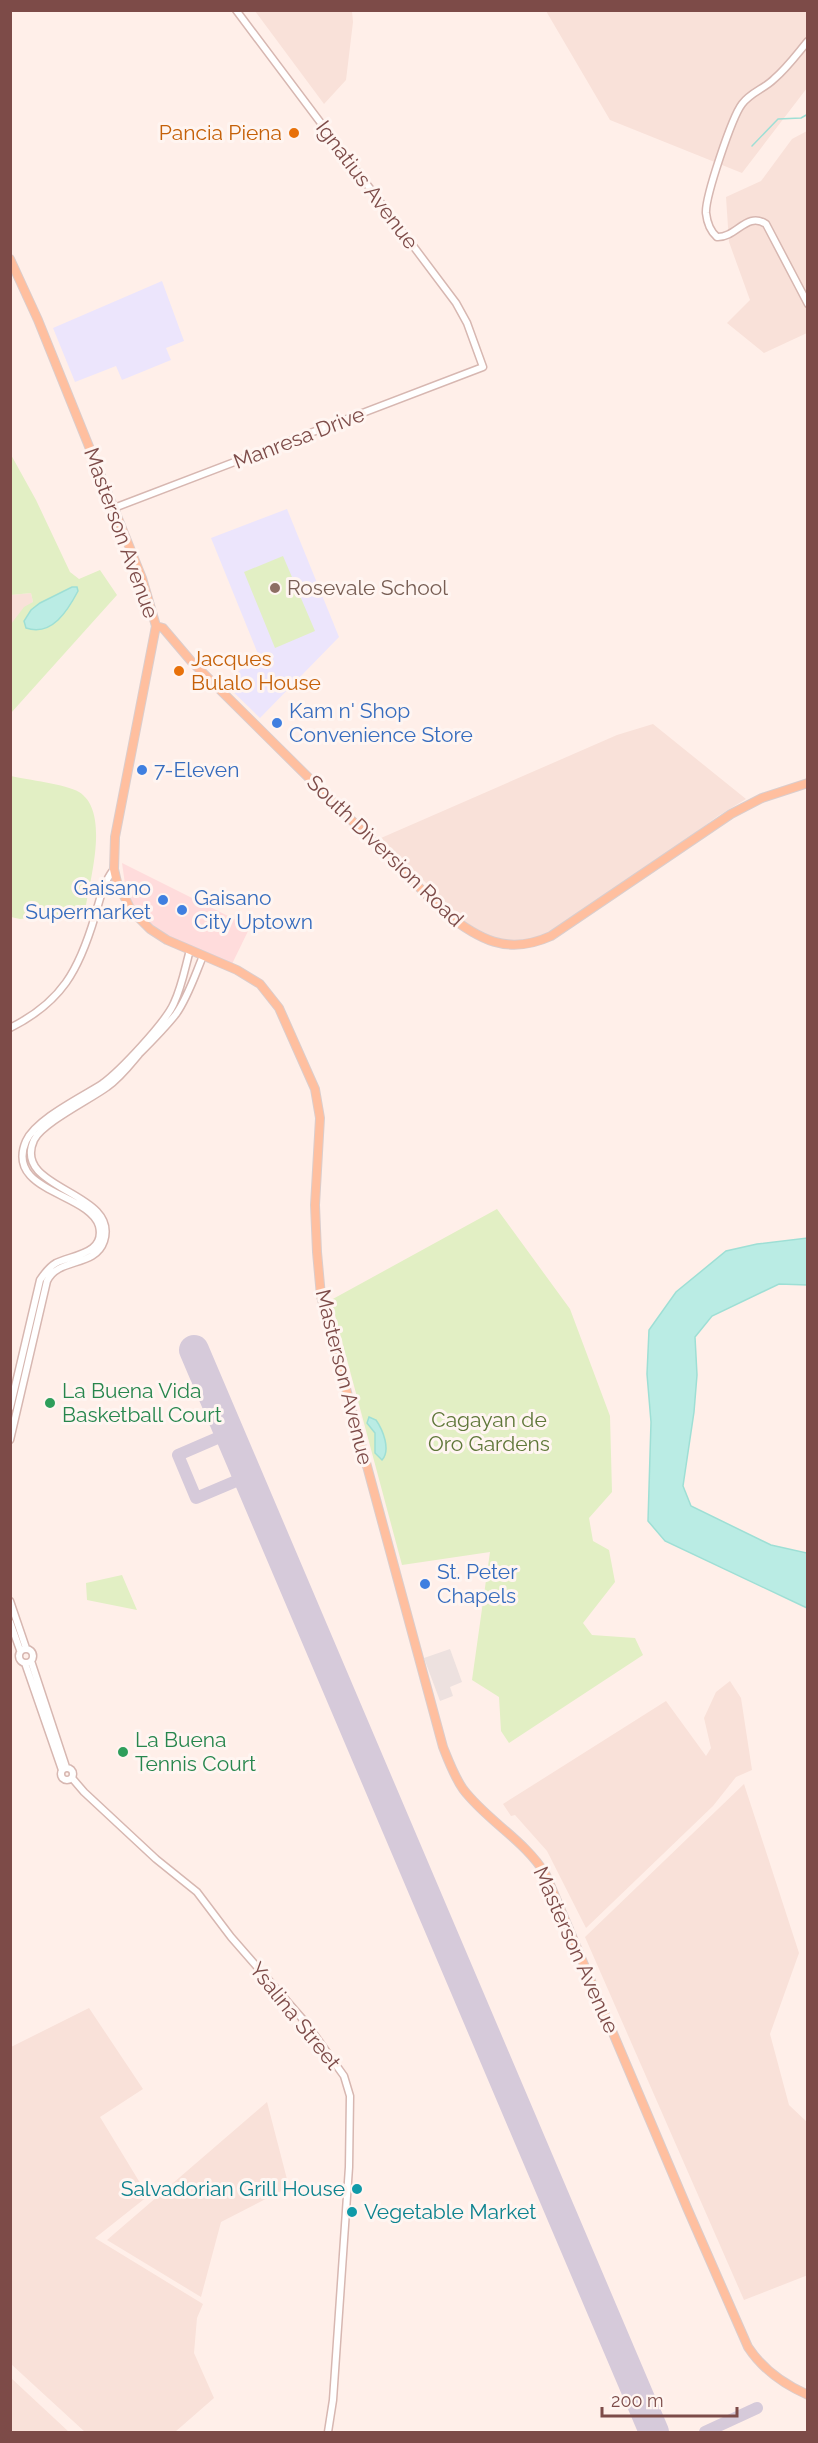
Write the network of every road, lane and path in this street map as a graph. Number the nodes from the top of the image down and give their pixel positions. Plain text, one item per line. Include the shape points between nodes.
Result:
1 (236, 10) edge
2 (807, 41) edge
3 (10, 259) edge
4 (807, 304) edge
5 (483, 367) joint
6 (114, 508) junction
7 (156, 626) junction
8 (807, 783) edge
9 (114, 868) junction
10 (190, 950) junction
11 (203, 956) junction
12 (183, 976) junction
13 (193, 980) junction
14 (178, 1003) junction
15 (10, 1028) edge
16 (38, 1303) junction
17 (10, 1408) edge
18 (10, 1440) edge
19 (10, 1602) edge
20 (10, 1622) edge
21 (23, 1649) junction
22 (28, 1662) junction
23 (807, 2395) edge
24 (328, 2433) edge

1 - 5 street, Ignatius Avenue via 456,303
2 - 4 street via 778,76 744,101 734,117 707,206 708,225 717,237 746,222 763,221
3 - 6 main road, Masterson Avenue
5 - 6 street, Manresa Drive
6 - 7 main road, Masterson Avenue via 146,588
7 - 8 main road, South Diversion Road via 444,912 469,932 499,944 533,943 551,936 731,814 762,798
7 - 9 main road, Masterson Avenue via 115,837
9 - 10 main road, Masterson Avenue via 124,898 138,917 157,934
9 - 15 street via 103,889 84,950 65,987 45,1007
10 - 11 main road, Masterson Avenue
10 - 12 street
11 - 13 street
11 - 23 main road, Masterson Avenue via 250,976 273,998 315,1089 320,1118 316,1241 324,1309 436,1728 451,1767 471,1797 530,1851 546,1875 748,2347 776,2378
12 - 13 street
12 - 14 street
13 - 14 street
14 - 16 street via 163,1030 119,1077 44,1129 33,1141 30,1155 37,1169 92,1207 105,1230 100,1248 93,1255 52,1273
16 - 17 street
16 - 18 street
19 - 21 street
20 - 21 street
21 - 22 street via 19,1658
21 - 22 street via 33,1653
22 - 24 street, Ysalina Street via 64,1768 62,1778 72,1778 156,1859 193,1888 313,2032 344,2076 350,2096 350,2167

